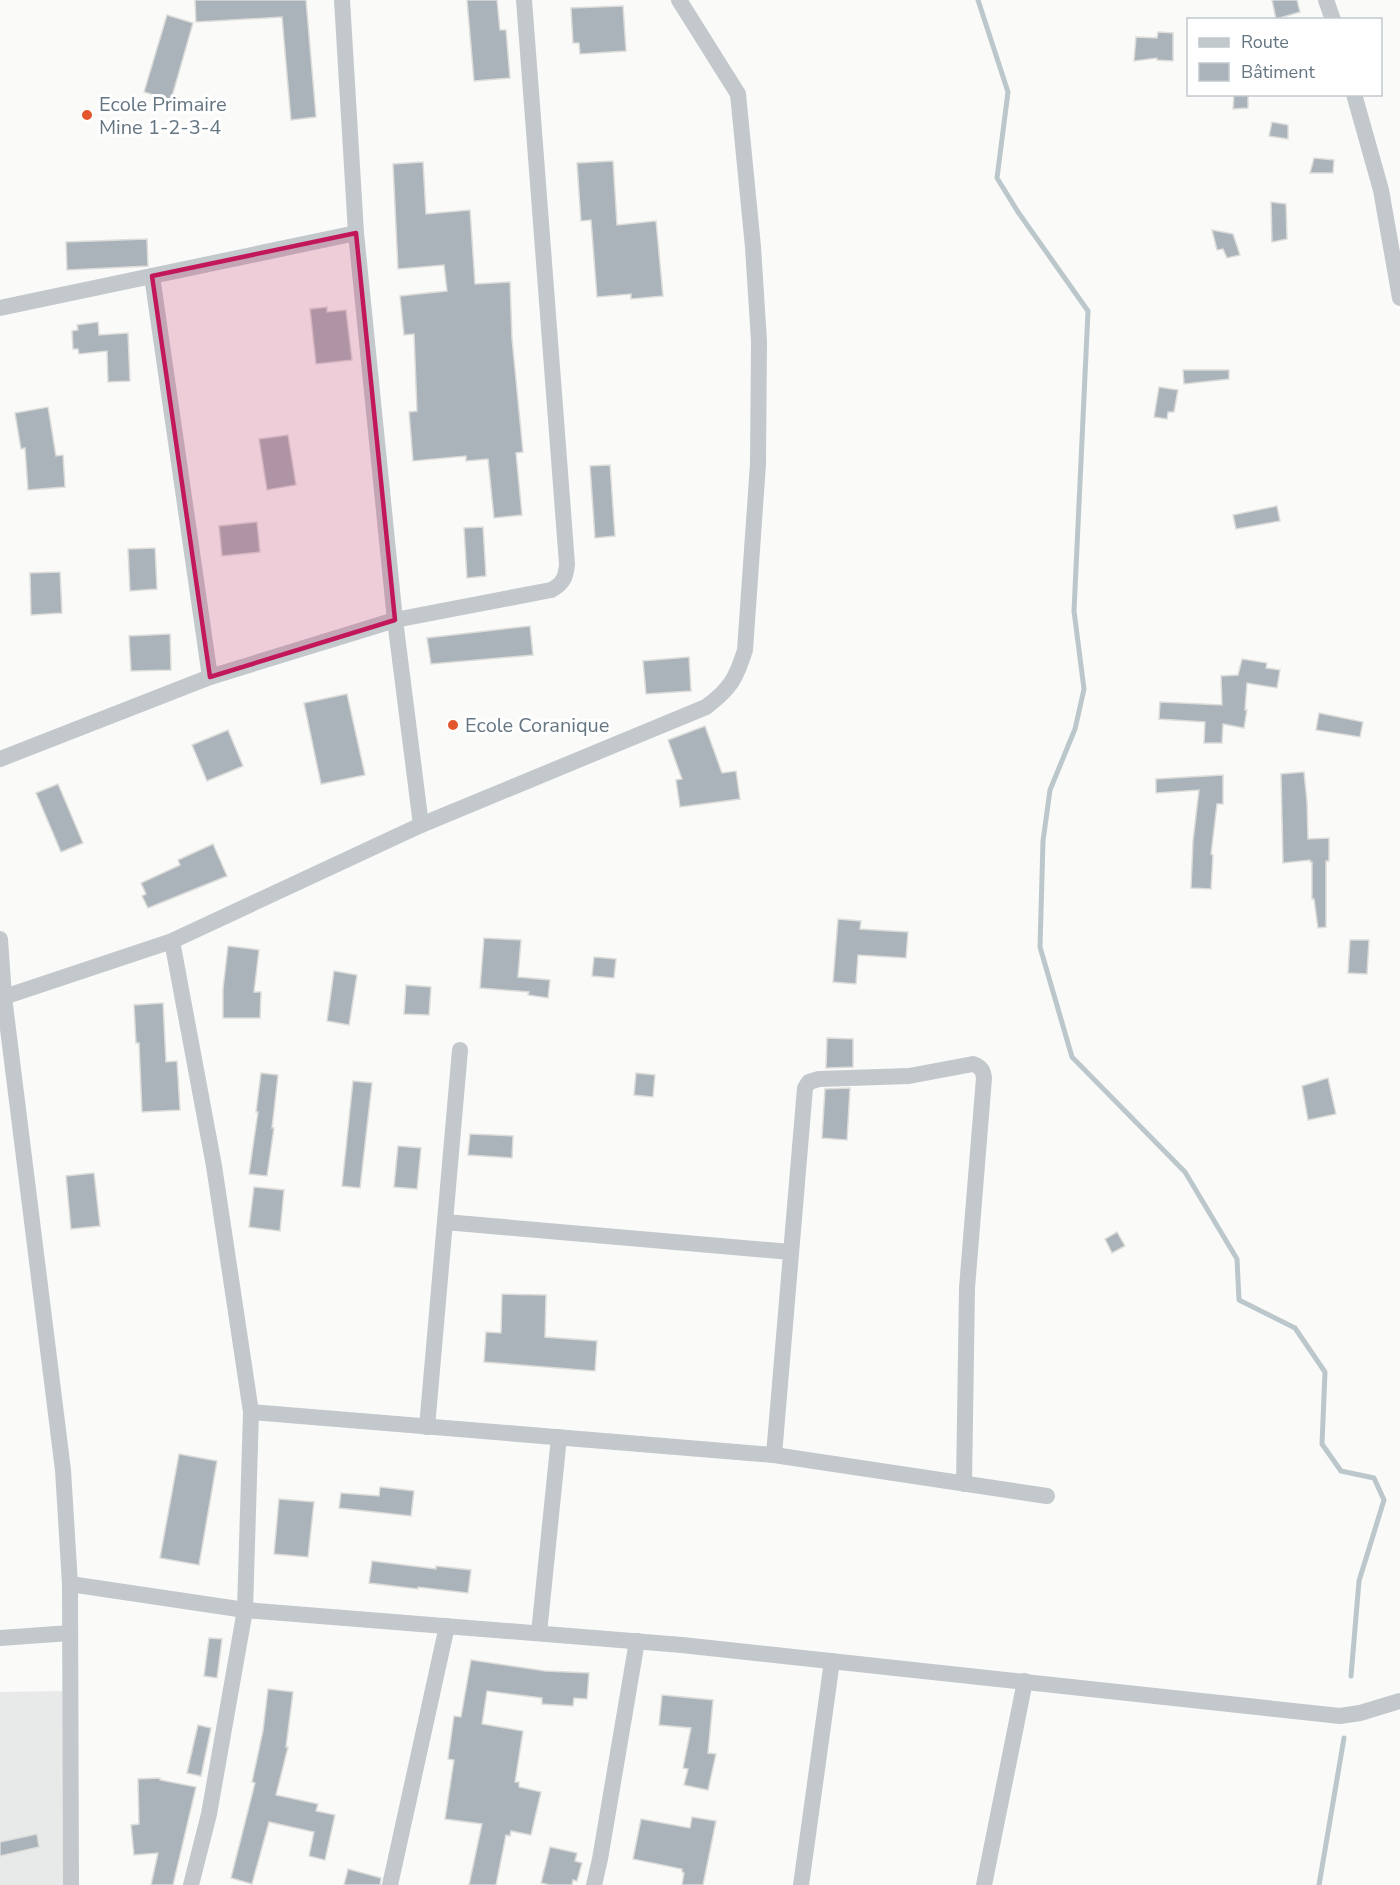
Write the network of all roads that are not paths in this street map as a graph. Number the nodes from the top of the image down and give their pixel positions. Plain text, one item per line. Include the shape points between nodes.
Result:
1 (342, 0) edge
2 (524, 0) edge
3 (679, 0) edge
4 (1326, 0) edge
5 (1332, 18) edge
6 (1355, 96) edge
7 (356, 233) junction
8 (152, 276) junction
9 (1400, 298) edge
10 (0, 308) edge
11 (395, 620) junction
12 (210, 677) junction
13 (0, 759) edge
14 (421, 825) junction
15 (0, 939) edge
16 (172, 941) junction
17 (4, 998) junction
18 (460, 1050) dead end
19 (445, 1222) junction
20 (791, 1252) junction
21 (251, 1412) junction
22 (427, 1427) junction
23 (559, 1437) junction
24 (774, 1455) junction
25 (964, 1484) junction
26 (1047, 1496) dead end
27 (70, 1584) junction
28 (245, 1610) junction
29 (447, 1626) junction
30 (70, 1633) junction
31 (539, 1633) junction
32 (0, 1638) edge
33 (637, 1641) junction
34 (832, 1661) junction
35 (1025, 1681) junction
36 (1400, 1701) edge
37 (71, 1885) edge
38 (191, 1885) edge
39 (390, 1885) edge
40 (594, 1885) edge
41 (801, 1885) edge
42 (984, 1885) edge

1 - 7 street
2 - 11 street via 566,577 551,590
3 - 14 street via 738,94 752,235 759,340 758,464 742,662 724,694 706,706
4 - 5 street
6 - 9 street via 1381,190
7 - 8 street
7 - 11 street
8 - 10 street
8 - 12 street
11 - 12 street
11 - 14 street
12 - 13 street
14 - 16 street
15 - 17 street
16 - 17 street
16 - 21 street via 214,1166
17 - 27 street via 63,1470
18 - 19 street
19 - 20 street
19 - 22 street
20 - 24 street
20 - 25 street via 804,1097 809,1082 909,1076 979,1066 984,1078 967,1288
21 - 22 street
21 - 28 street
22 - 23 street
23 - 24 street
23 - 31 street
24 - 25 street
25 - 26 street
27 - 28 street
27 - 30 street
28 - 29 street
28 - 38 street via 209,1814
29 - 31 street
29 - 39 street
30 - 32 street
30 - 37 street
31 - 33 street
33 - 34 street
33 - 40 street
34 - 35 street
34 - 41 street
35 - 36 street via 1340,1716
35 - 42 street

